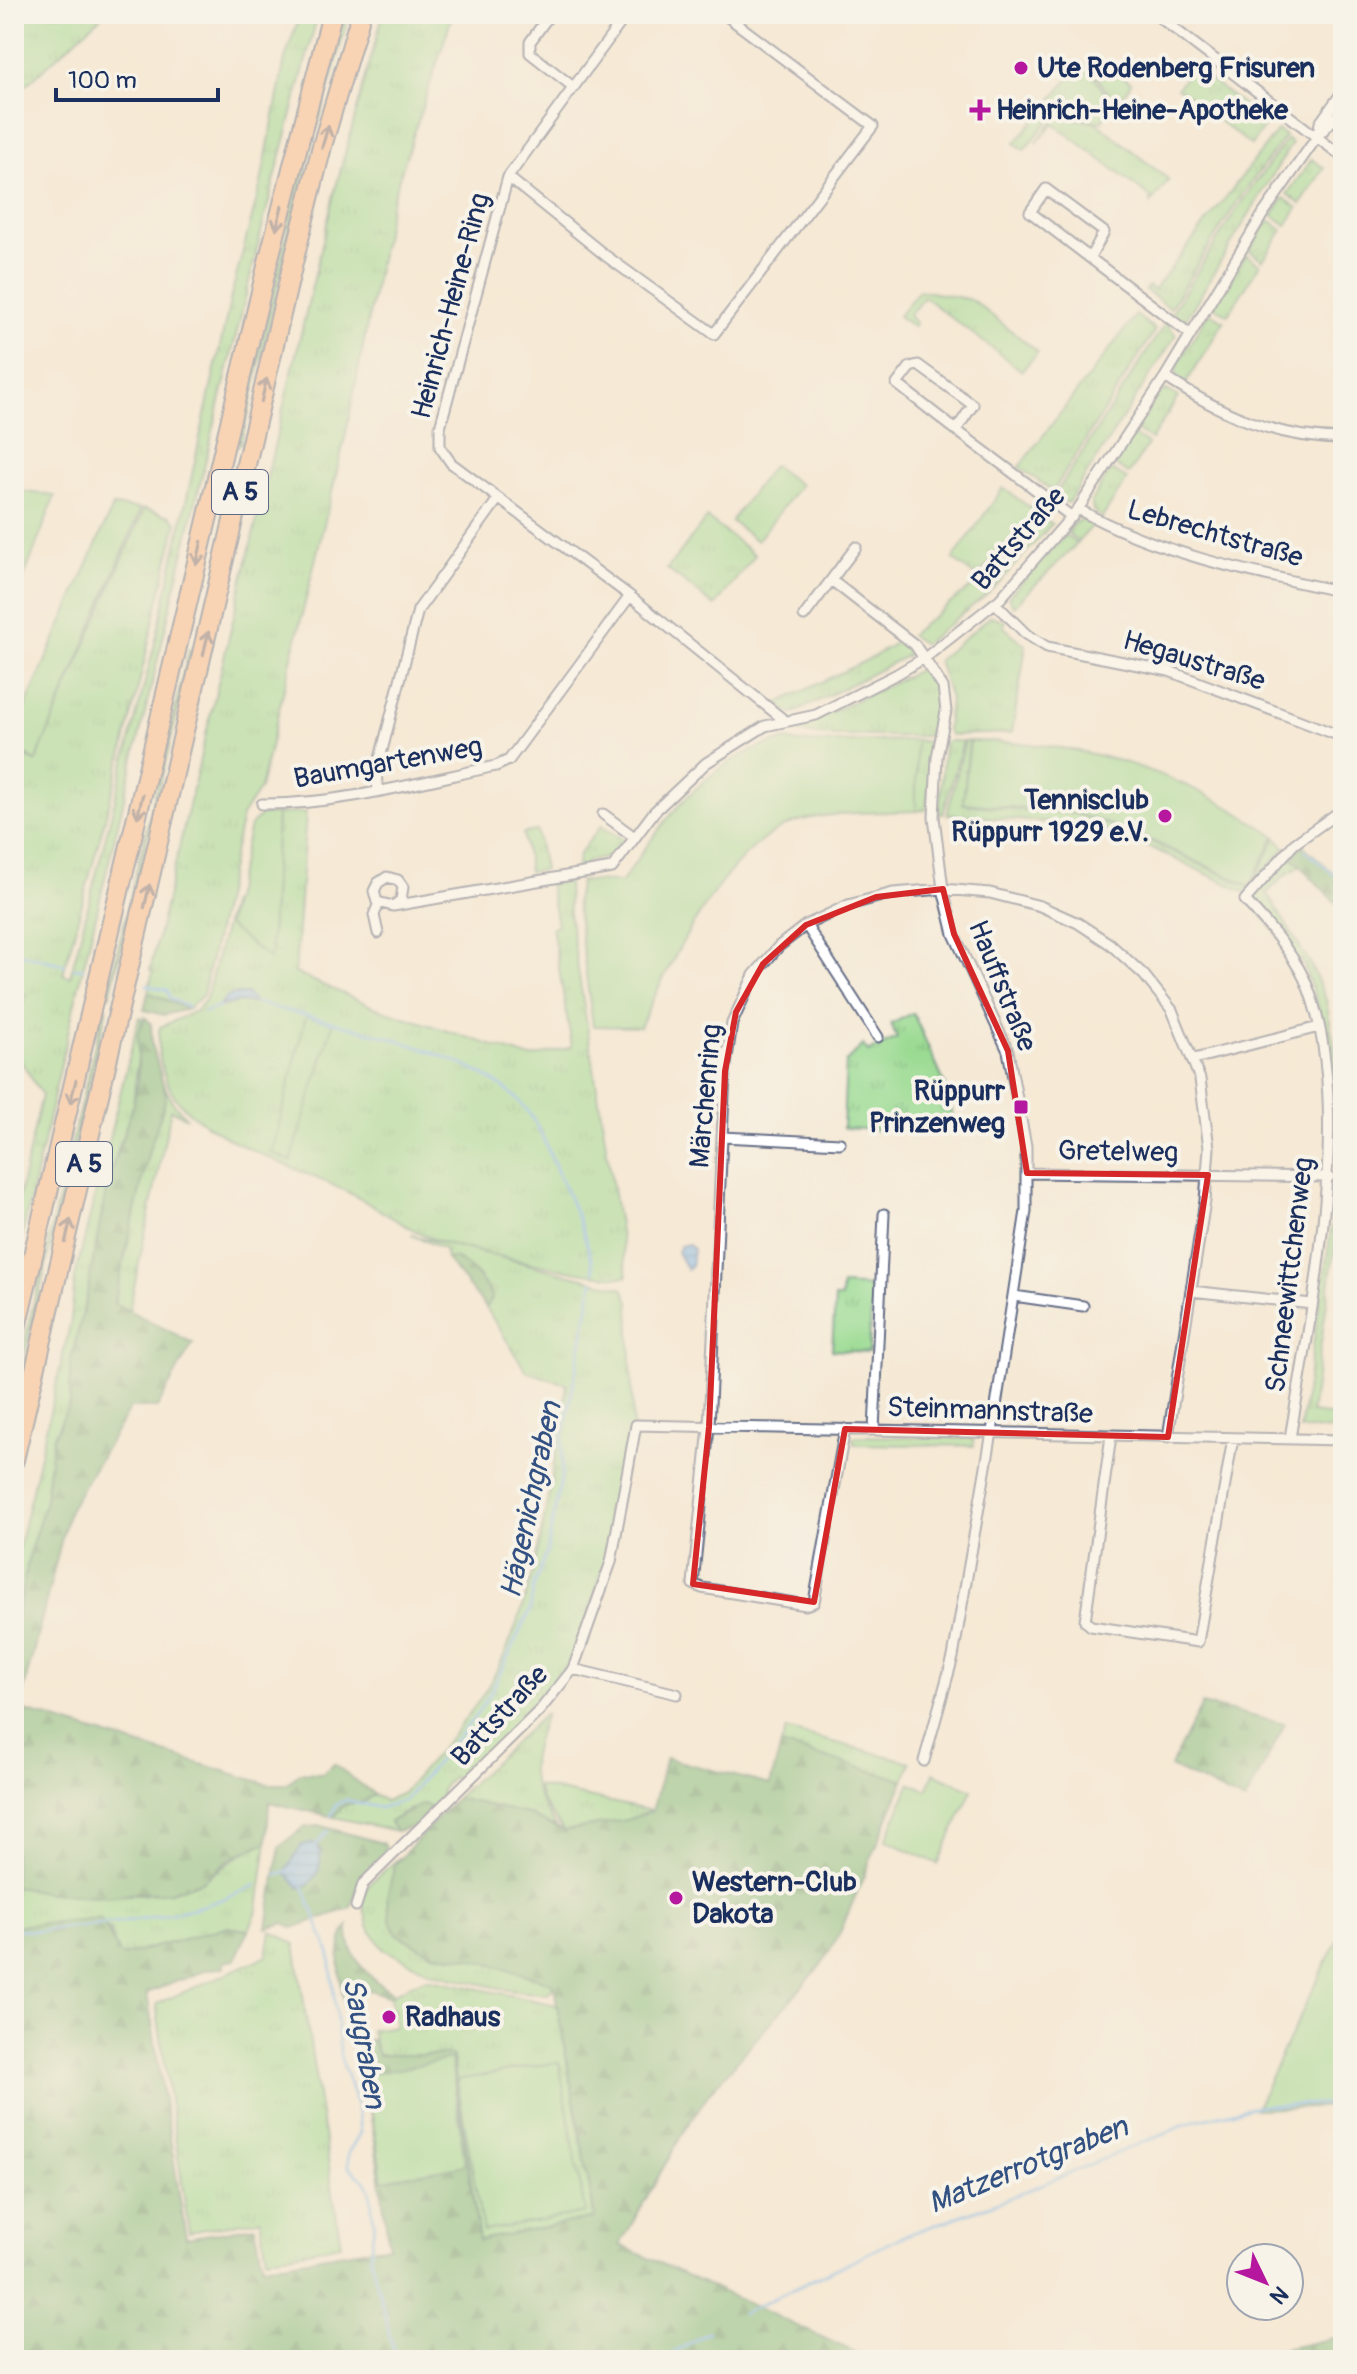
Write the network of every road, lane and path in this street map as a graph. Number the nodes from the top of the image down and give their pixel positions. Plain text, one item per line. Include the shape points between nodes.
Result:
1 (332, 14) edge
2 (361, 14) edge
3 (550, 14) edge
4 (627, 14) edge
5 (724, 14) edge
6 (1155, 14) edge
7 (572, 86) junction
8 (1343, 91) edge
9 (1343, 109) edge
10 (1317, 137) junction
11 (1343, 157) edge
12 (508, 177) junction
13 (1090, 258) junction
14 (1190, 334) junction
15 (1165, 377) junction
16 (956, 430) junction
17 (1343, 439) edge
18 (498, 499) junction
19 (1075, 513) junction
20 (856, 547) dead end
21 (831, 580) junction
22 (1343, 592) edge
23 (630, 596) junction
24 (995, 603) junction
25 (804, 616) dead end
26 (926, 657) junction
27 (784, 720) junction
28 (1343, 737) edge
29 (378, 790) junction
30 (262, 804) dead end
31 (1343, 809) edge
32 (603, 814) dead end
33 (633, 836) junction
34 (943, 889) junction
35 (379, 903) junction
36 (393, 906) junction
37 (806, 925) junction
38 (378, 933) dead end
39 (1319, 1027) junction
40 (878, 1037) dead end
41 (1194, 1059) junction
42 (722, 1137) junction
43 (840, 1143) dead end
44 (1027, 1173) junction
45 (1208, 1175) junction
46 (1329, 1177) junction
47 (884, 1214) dead end
48 (1191, 1291) junction
49 (1014, 1296) junction
50 (1312, 1304) junction
51 (1083, 1306) dead end
52 (14, 1336) edge
53 (636, 1425) joint
54 (709, 1427) junction
55 (845, 1429) junction
56 (874, 1430) junction
57 (992, 1432) junction
58 (1111, 1436) junction
59 (1168, 1437) junction
60 (1233, 1438) junction
61 (1290, 1438) junction
62 (1343, 1440) edge
63 (14, 1460) edge
64 (573, 1669) junction
65 (677, 1694) dead end
66 (924, 1761) dead end
67 (356, 1906) dead end

1 -> 52 highway, A 5 via 264,277
63 -> 2 highway, A 5 via 293,263
3 - 7 street via 530,42 530,53
4 - 7 street, Heinrich-Heine-Ring
5 - 12 street via 873,126 714,334
6 - 10 street
7 - 12 street, Heinrich-Heine-Ring
8 - 10 street, Battstraße via 1320,123
9 - 10 street, Battstraße
10 - 11 street
10 - 14 street, Battstraße
12 - 18 street, Heinrich-Heine-Ring via 439,437 451,463
13 - 13 street via 1104,232 1046,189 1030,212
13 - 14 street
14 - 15 street, Battstraße
15 - 17 street via 1252,424 1300,436
15 - 19 street, Battstraße
16 - 16 street, Lebrechtstraße via 897,384 910,367 918,365 973,405
16 - 19 street, Lebrechtstraße
18 - 23 street, Heinrich-Heine-Ring
18 - 29 street via 418,610 376,774
19 - 22 street, Lebrechtstraße via 1156,545
19 - 24 street, Battstraße
20 - 21 street
21 - 25 street
21 - 26 street
23 - 27 street, Heinrich-Heine-Ring
23 - 29 street, Baumgartenweg via 509,760
24 - 26 street, Battstraße
24 - 28 street, Hegaustraße via 1047,647 1169,671
26 - 27 street, Battstraße via 816,715
26 - 34 street, Hauffstraße via 946,697 934,817
27 - 33 street, Battstraße via 706,763
29 - 30 street, Baumgartenweg via 293,805
31 - 39 street, Schneewittchenweg via 1294,844 1245,900 1290,953 1305,980
32 - 33 street
33 - 36 street, Battstraße via 612,868
34 - 37 street, Märchenring via 869,899
34 - 41 street, Märchenring via 1023,900 1095,933 1164,997
34 - 44 street, Hauffstraße via 954,934 1008,1051
35 - 36 street
35 - 36 street via 375,886 394,878 404,892
35 - 38 street via 374,915
37 - 40 street
37 - 42 street, Märchenring via 763,964 736,1012 728,1040
39 - 41 street
39 - 46 street, Schneewittchenweg via 1328,1089
41 - 45 street, Märchenring via 1207,1117
42 - 43 street
42 - 54 street, Märchenring
44 - 45 street, Gretelweg
44 - 49 street, Hauffstraße
45 - 46 street, Gretelweg
45 - 48 street, Märchenring
46 - 50 street, Schneewittchenweg
47 - 56 street
48 - 50 street
48 - 59 street, Märchenring
49 - 51 street
49 - 57 street, Hauffstraße
50 - 61 street, Schneewittchenweg
53 - 54 street, Steinmannstraße
53 - 64 street, Battstraße via 611,1562
54 - 55 street, Steinmannstraße
54 - 55 street, Märchenring via 693,1584 806,1605 818,1594
55 - 56 street, Steinmannstraße
56 - 57 street, Steinmannstraße
57 - 58 street, Steinmannstraße
57 - 66 street, Hauffstraße via 953,1657
58 - 59 street, Steinmannstraße
58 - 60 street via 1085,1621 1198,1642
59 - 60 street, Steinmannstraße
60 - 61 street, Steinmannstraße
61 - 62 street, Steinmannstraße
64 - 65 street
64 - 67 street, Battstraße via 540,1710 363,1884

